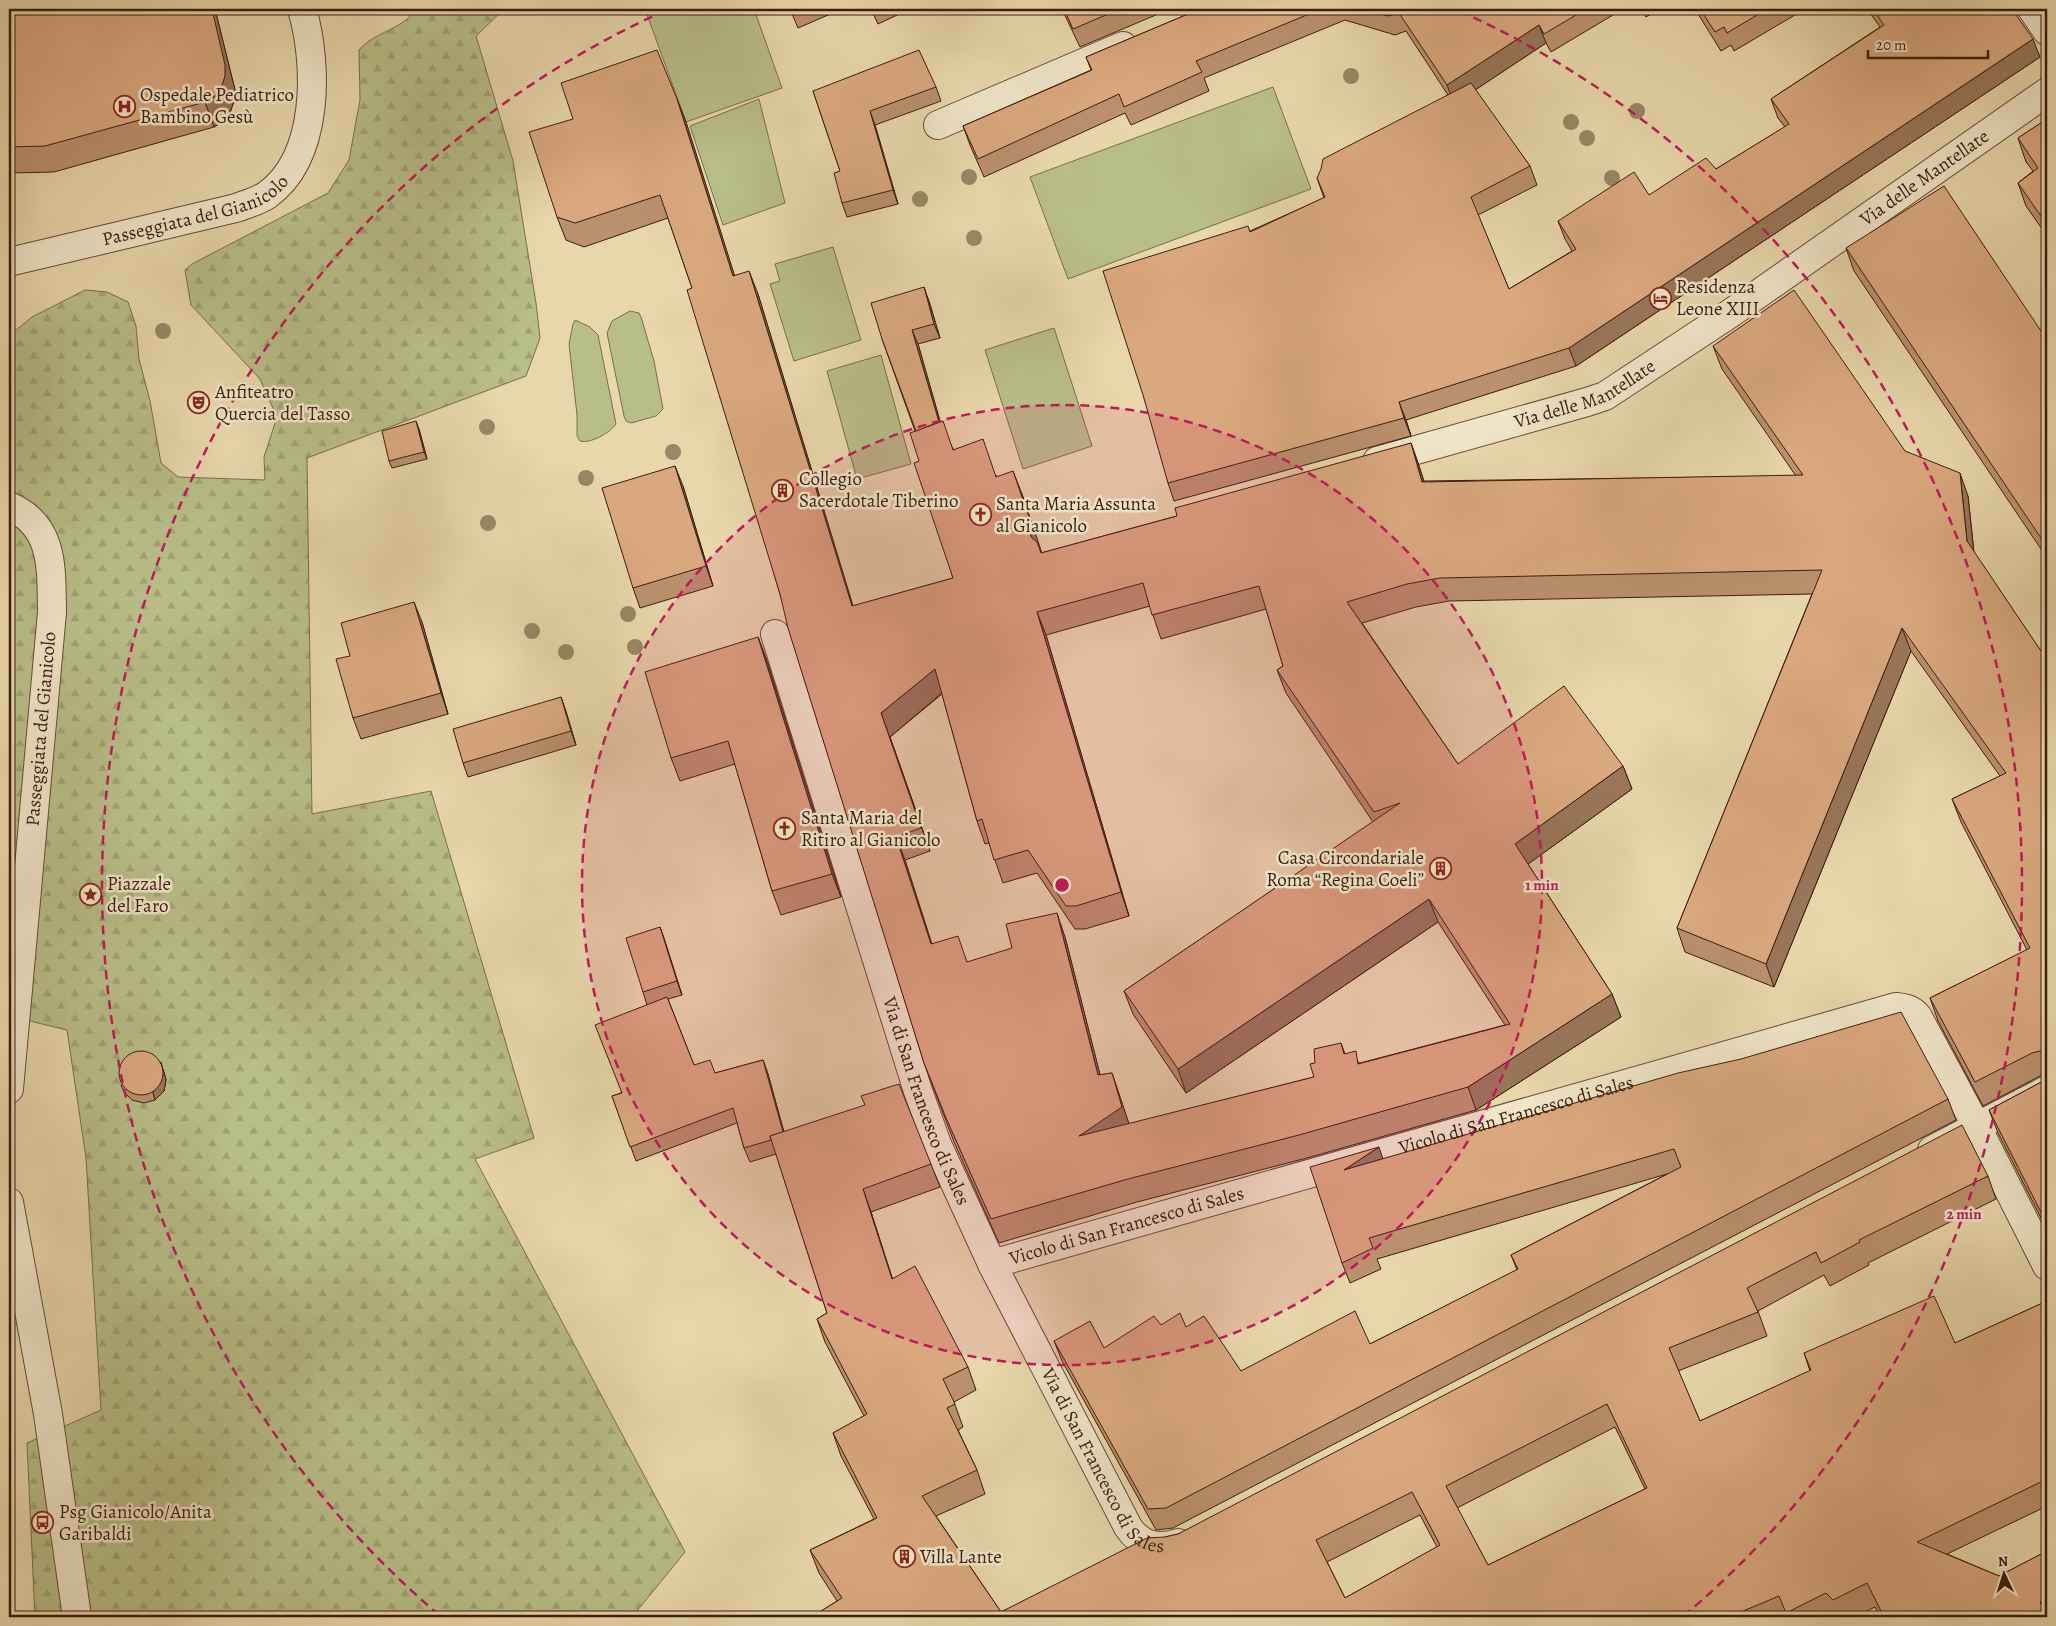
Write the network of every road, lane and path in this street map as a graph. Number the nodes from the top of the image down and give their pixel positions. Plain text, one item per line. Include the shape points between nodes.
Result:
1 (302, 9) edge
2 (2032, 9) edge
3 (2047, 31) edge
4 (1150, 34) edge
5 (2047, 92) edge
6 (938, 125) dead end
7 (9, 262) edge
8 (1356, 467) edge
9 (9, 506) edge
10 (774, 634) dead end
11 (9, 1090) edge
12 (2047, 1090) edge
13 (1977, 1127) junction
14 (1909, 1162) edge
15 (9, 1202) edge
16 (992, 1264) junction
17 (2047, 1266) edge
18 (1201, 1531) edge
19 (77, 1617) edge

1 - 7 street, Passeggiata del Gianicolo via 309,37 312,87 307,124 296,158 271,192 259,200 197,218
2 - 3 street
4 - 6 street
5 - 8 street, Via delle Mantellate via 1731,313 1605,396
9 - 11 street, Passeggiata del Gianicolo via 28,517 46,545 52,612
10 - 16 street, Via di San Francesco di Sales via 918,1091 950,1175
12 - 13 street
13 - 14 street
13 - 16 street, Vicolo di San Francesco di Sales via 1918,1017 1906,1008 1896,1007
13 - 17 street, Vicolo di San Francesco di Sales
15 - 19 street via 48,1414
16 - 18 street, Via di San Francesco di Sales via 1134,1535 1146,1543 1163,1547 1179,1543

